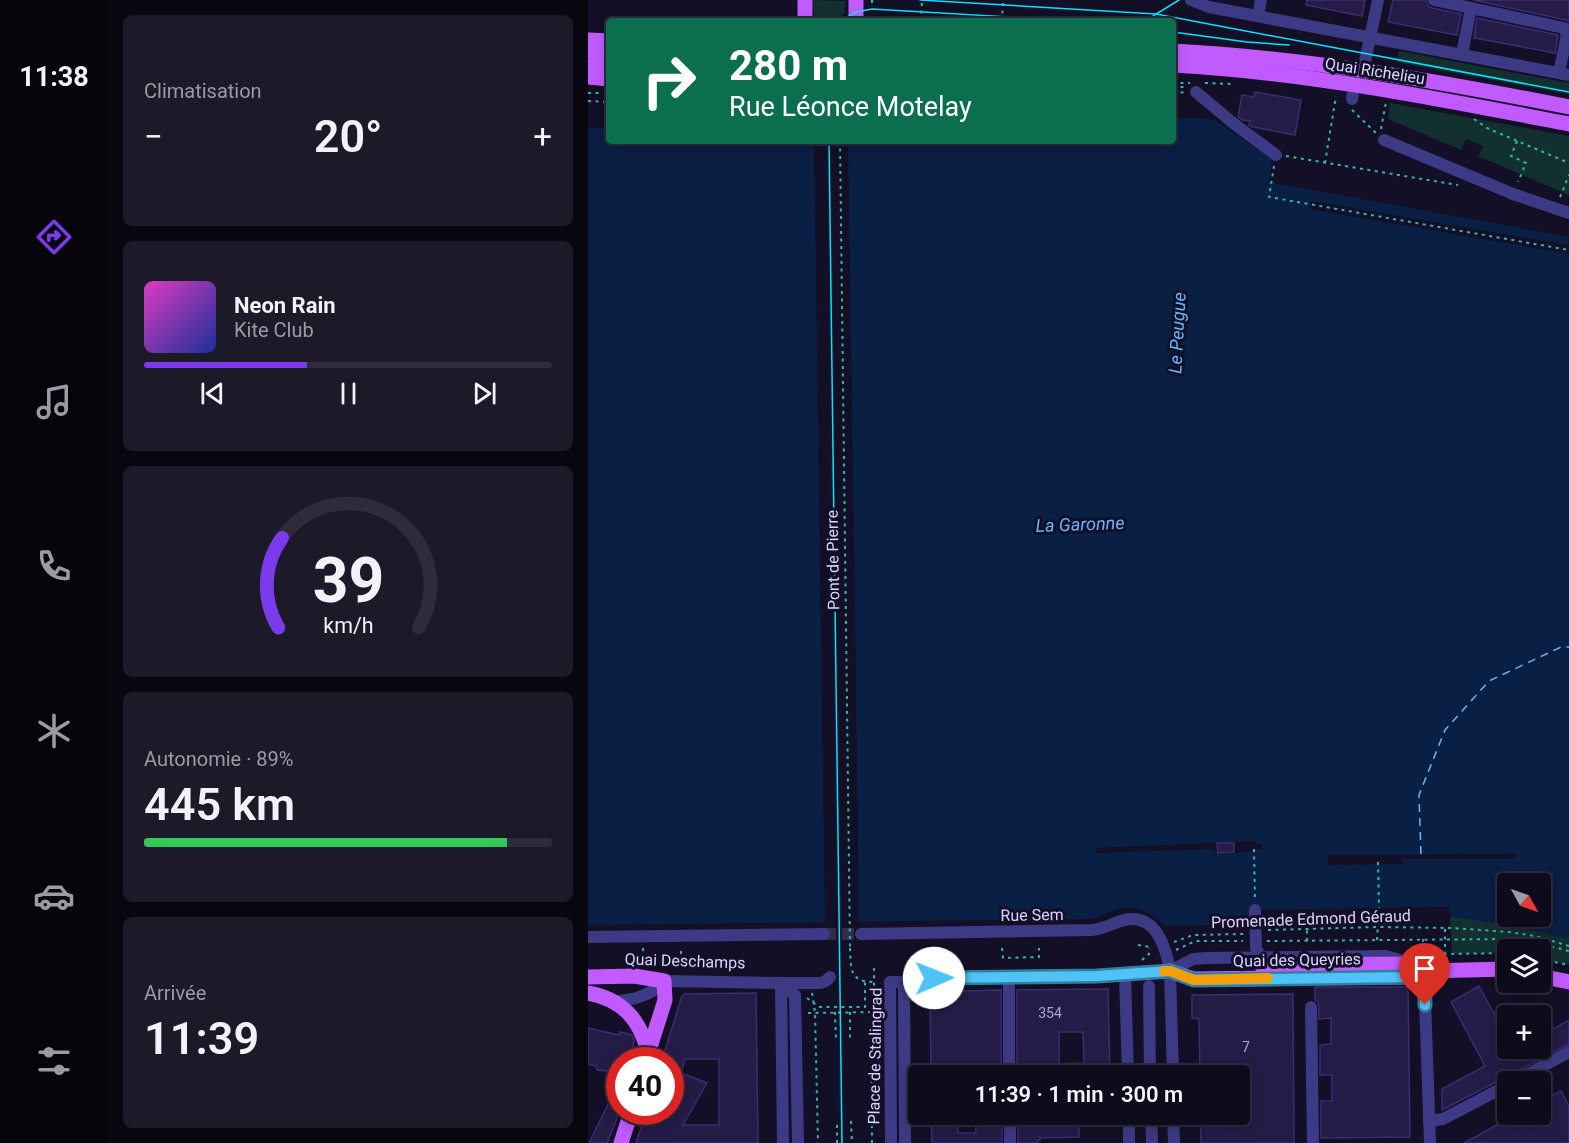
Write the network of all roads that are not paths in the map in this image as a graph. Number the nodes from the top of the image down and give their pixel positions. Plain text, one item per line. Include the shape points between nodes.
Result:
1 (805, 0) edge
2 (856, 0) edge
3 (1191, 0) edge
4 (1261, 0) edge
5 (1378, 0) edge
6 (1434, 0) edge
7 (1471, 8) junction
8 (1258, 16) junction
9 (805, 18) edge
10 (856, 18) edge
11 (1568, 34) edge
12 (1370, 36) junction
13 (588, 40) edge
14 (606, 41) edge
15 (1176, 47) edge
16 (588, 51) edge
17 (1176, 52) edge
18 (606, 53) edge
19 (1462, 54) junction
20 (1222, 61) junction
21 (1176, 65) edge
22 (588, 66) edge
23 (606, 66) edge
24 (1176, 70) edge
25 (1363, 70) junction
26 (1564, 74) edge
27 (588, 77) edge
28 (606, 79) edge
29 (1196, 92) dead end
30 (1569, 107) edge
31 (1569, 124) edge
32 (1384, 140) dead end
33 (1276, 155) road end
34 (1569, 213) edge
35 (1256, 910) road end
36 (824, 934) tunnel mouth
37 (861, 934) tunnel mouth
38 (588, 937) edge
39 (1259, 958) junction
40 (1418, 965) junction
41 (1497, 969) edge
42 (1170, 971) junction
43 (1125, 974) junction
44 (588, 977) edge
45 (830, 977) dead end
46 (1009, 977) junction
47 (931, 978) joint
48 (1551, 978) edge
49 (664, 981) junction
50 (904, 982) junction
51 (1569, 982) edge
52 (781, 983) junction
53 (1149, 986) dead end
54 (588, 993) edge
55 (614, 1001) junction
56 (1311, 1007) dead end
57 (646, 1047) edge
58 (650, 1047) edge
59 (1569, 1052) edge
60 (1009, 1065) edge
61 (1128, 1065) edge
62 (1150, 1065) edge
63 (1173, 1065) edge
64 (1534, 1071) edge
65 (1497, 1091) edge
66 (1429, 1121) junction
67 (627, 1125) edge
68 (1010, 1125) edge
69 (1129, 1125) edge
70 (1151, 1125) edge
71 (1173, 1125) edge
72 (621, 1143) edge
73 (783, 1143) edge
74 (798, 1143) edge
75 (891, 1143) edge
76 (905, 1143) edge
77 (1010, 1143) edge
78 (1129, 1143) edge
79 (1152, 1143) edge
80 (1174, 1143) edge
81 (1313, 1143) edge
82 (1430, 1143) edge

1 - 9 main road
2 - 10 main road
3 - 8 street, Quai Richelieu
4 - 8 street
5 - 12 street
6 - 7 street
7 - 11 street via 1563,28
7 - 19 street
8 - 12 street, Quai Richelieu
11 - 26 street
12 - 19 street, Quai Richelieu
12 - 25 street, Quai Richelieu
13 - 14 main road
15 - 20 main road
16 - 18 main road
17 - 20 main road, Quai Richelieu
19 - 26 street, Quai Richelieu
20 - 21 main road, Quai Richelieu
20 - 24 main road
20 - 25 main road, Quai Richelieu via 1296,61
20 - 31 main road, Quai Richelieu via 1351,96
22 - 23 main road
25 - 30 main road, Quai Richelieu
27 - 28 main road
29 - 33 street
32 - 34 street
35 - 39 street
36 - 38 street
37 - 42 street, Rue Sem via 1101,930 1131,920 1143,922 1162,939
39 - 40 street via 1386,956
39 - 42 street via 1193,959
40 - 41 main road, Quai des Queyries
40 - 42 main road, Quai des Queyries via 1289,965
40 - 42 main road, Quai des Queyries via 1410,977 1194,980
40 - 66 street
42 - 43 street, Quai des Queyries
42 - 63 street
43 - 46 street, Quai des Queyries
43 - 61 street
44 - 49 main road, Quai Deschamps via 634,976
45 - 52 street via 820,983
46 - 47 street, Quai des Queyries
46 - 60 street
47 - 50 street, Place de Stalingrad via 908,978
48 - 51 main road
49 - 52 street, Quai Deschamps
49 - 55 street via 634,999
49 - 58 main road via 665,1000
50 - 75 street, Place de Stalingrad via 890,982
50 - 76 street, Place de Stalingrad
52 - 73 street
52 - 74 street via 795,995
53 - 62 street
54 - 55 main road
55 - 57 main road via 633,1016 645,1036
56 - 81 street
59 - 64 street
65 - 66 street via 1443,1119
66 - 82 street
67 - 72 main road
68 - 77 street
69 - 78 street
70 - 79 street
71 - 80 street

